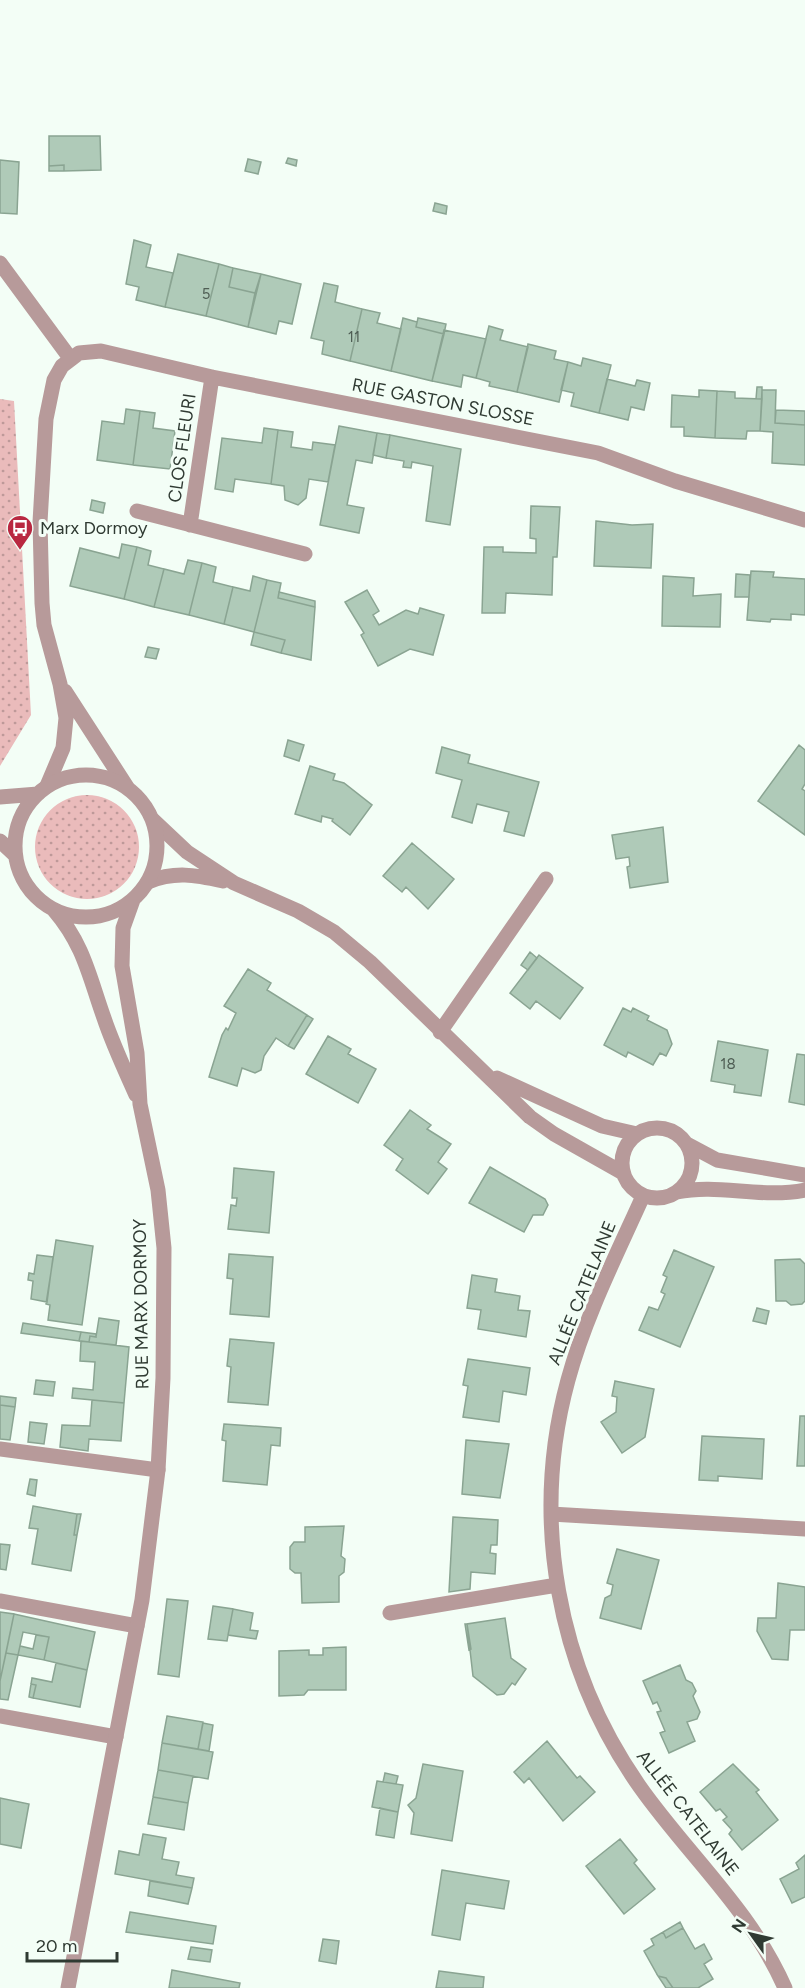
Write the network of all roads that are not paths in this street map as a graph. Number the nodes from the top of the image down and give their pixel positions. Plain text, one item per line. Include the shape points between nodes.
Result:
1 (0, 263) edge
2 (70, 358) junction
3 (212, 377) junction
4 (137, 511) dead end
5 (805, 520) edge
6 (190, 525) junction
7 (305, 554) dead end
8 (60, 684) junction
9 (126, 787) junction
10 (42, 790) junction
11 (0, 797) edge
12 (153, 820) junction
13 (0, 841) edge
14 (15, 855) junction
15 (546, 879) dead end
16 (148, 882) junction
17 (234, 883) junction
18 (133, 900) junction
19 (52, 909) junction
20 (440, 1032) junction
21 (479, 1068) junction
22 (140, 1104) junction
23 (637, 1134) junction
24 (687, 1143) junction
25 (623, 1173) junction
26 (805, 1175) edge
27 (805, 1190) edge
28 (677, 1192) junction
29 (643, 1196) junction
30 (0, 1449) edge
31 (158, 1470) junction
32 (551, 1514) junction
33 (805, 1529) edge
34 (557, 1585) junction
35 (0, 1602) edge
36 (390, 1613) dead end
37 (137, 1626) junction
38 (0, 1716) edge
39 (116, 1737) junction
40 (68, 1988) edge
41 (785, 1988) edge

1 - 2 street
2 - 3 street, RUE GASTON SLOSSE via 90,350 101,351
2 - 8 street via 51,389 41,503 44,625
3 - 5 street, RUE GASTON SLOSSE via 598,453
3 - 6 street, CLOS FLEURI
4 - 6 street, CLOS FLEURI
6 - 7 street, CLOS FLEURI
8 - 9 street
8 - 10 street via 66,733 59,762
9 - 10 street via 105,777 81,775 57,781
9 - 12 street
10 - 11 street
10 - 14 street via 19,821
12 - 16 street via 158,852
12 - 17 street via 187,852
13 - 14 street
14 - 19 street via 29,889
15 - 20 street
16 - 17 street via 185,874
16 - 18 street
17 - 20 street via 298,911 334,932
18 - 19 street via 115,912 94,917
18 - 22 street, RUE MARX DORMOY via 123,927 121,951 137,1053
19 - 22 street, RUE MARX DORMOY via 73,935 88,966 110,1034
20 - 21 street
21 - 23 street via 602,1126
21 - 25 street via 542,1126
22 - 31 street, RUE MARX DORMOY via 158,1190 164,1248
23 - 24 street via 648,1129 666,1129
23 - 25 street via 625,1148
24 - 26 street via 717,1160
24 - 28 street via 691,1173
25 - 29 street via 628,1184
27 - 28 street via 768,1195 701,1189
28 - 29 street via 661,1198
29 - 32 street, ALLÉE CATELAINE via 587,1324 568,1380 555,1445
30 - 31 street
31 - 37 street, RUE MARX DORMOY
32 - 33 street
32 - 34 street, ALLÉE CATELAINE
34 - 36 street
34 - 41 street, ALLÉE CATELAINE via 575,1659 606,1733 641,1789 751,1925
35 - 37 street
37 - 39 street, RUE MARX DORMOY
38 - 39 street
39 - 40 street, RUE MARX DORMOY

